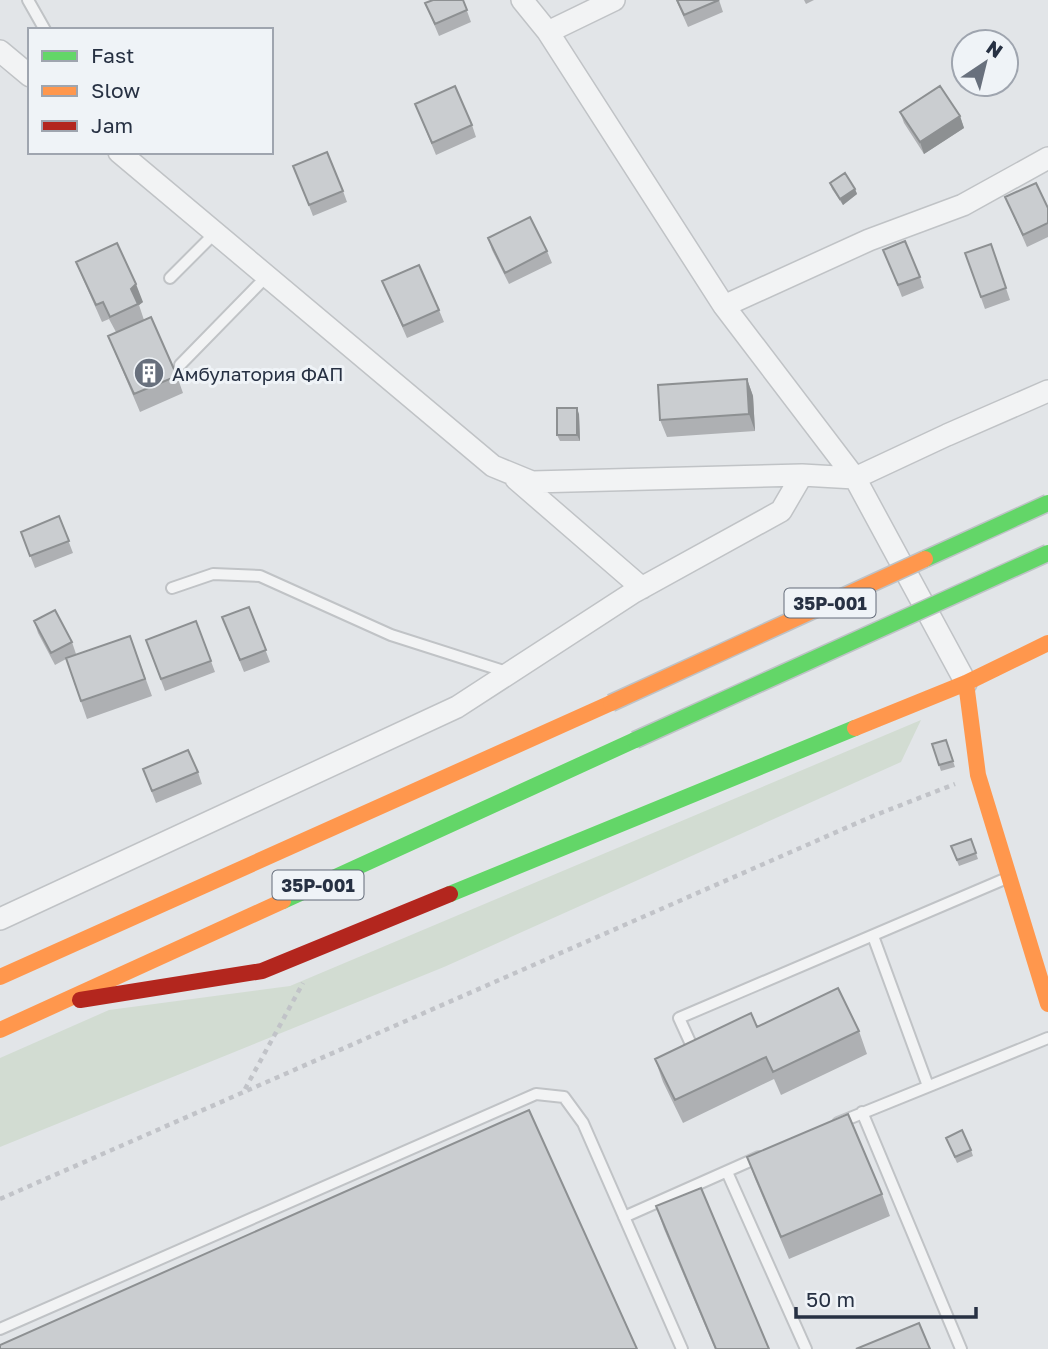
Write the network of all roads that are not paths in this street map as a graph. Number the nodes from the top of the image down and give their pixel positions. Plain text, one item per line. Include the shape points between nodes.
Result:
1 (29, 0) edge
2 (522, 0) edge
3 (614, 0) edge
4 (44, 28) edge
5 (548, 32) junction
6 (0, 51) edge
7 (28, 74) edge
8 (122, 154) edge
9 (1048, 158) edge
10 (215, 233) junction
11 (266, 276) junction
12 (170, 278) dead end
13 (724, 306) junction
14 (180, 365) dead end
15 (1048, 391) edge
16 (512, 475) junction
17 (802, 475) junction
18 (855, 478) junction
19 (1048, 503) edge
20 (1048, 553) edge
21 (172, 588) dead end
22 (642, 588) junction
23 (1048, 643) edge
24 (510, 673) junction
25 (966, 683) junction
26 (1009, 877) junction
27 (0, 919) edge
28 (873, 936) junction
29 (0, 977) edge
30 (58, 1004) junction
31 (1048, 1004) edge
32 (0, 1030) edge
33 (1048, 1038) edge
34 (695, 1053) edge
35 (928, 1086) junction
36 (862, 1112) junction
37 (825, 1129) edge
38 (776, 1150) edge
39 (727, 1172) junction
40 (624, 1217) junction
41 (0, 1329) edge
42 (682, 1349) edge
43 (806, 1349) edge
44 (961, 1349) edge

1 - 4 lane
2 - 5 street
3 - 5 street
5 - 13 street
6 - 7 street
8 - 10 street
9 - 13 street via 963,205 870,240
10 - 11 street
10 - 12 lane
11 - 14 lane
11 - 16 street via 493,466
13 - 18 street
15 - 18 street
16 - 17 street via 532,482
16 - 22 street
17 - 18 street
17 - 22 street via 781,511
18 - 25 street
19 - 29 main road, 35Р-001, bridge
20 - 30 main road, 35Р-001, bridge
21 - 24 lane via 213,574 260,576 391,635
22 - 24 street
23 - 25 main road
24 - 27 street via 457,707
25 - 26 main road via 978,775
25 - 30 main road via 262,971
26 - 28 lane
26 - 31 main road
28 - 34 lane via 679,1018
28 - 35 lane
30 - 32 main road, 35Р-001
33 - 35 lane
35 - 36 lane
36 - 37 lane
36 - 44 lane
38 - 39 lane
39 - 40 lane
39 - 43 lane
40 - 41 lane via 583,1123 564,1097 537,1094
40 - 42 lane

